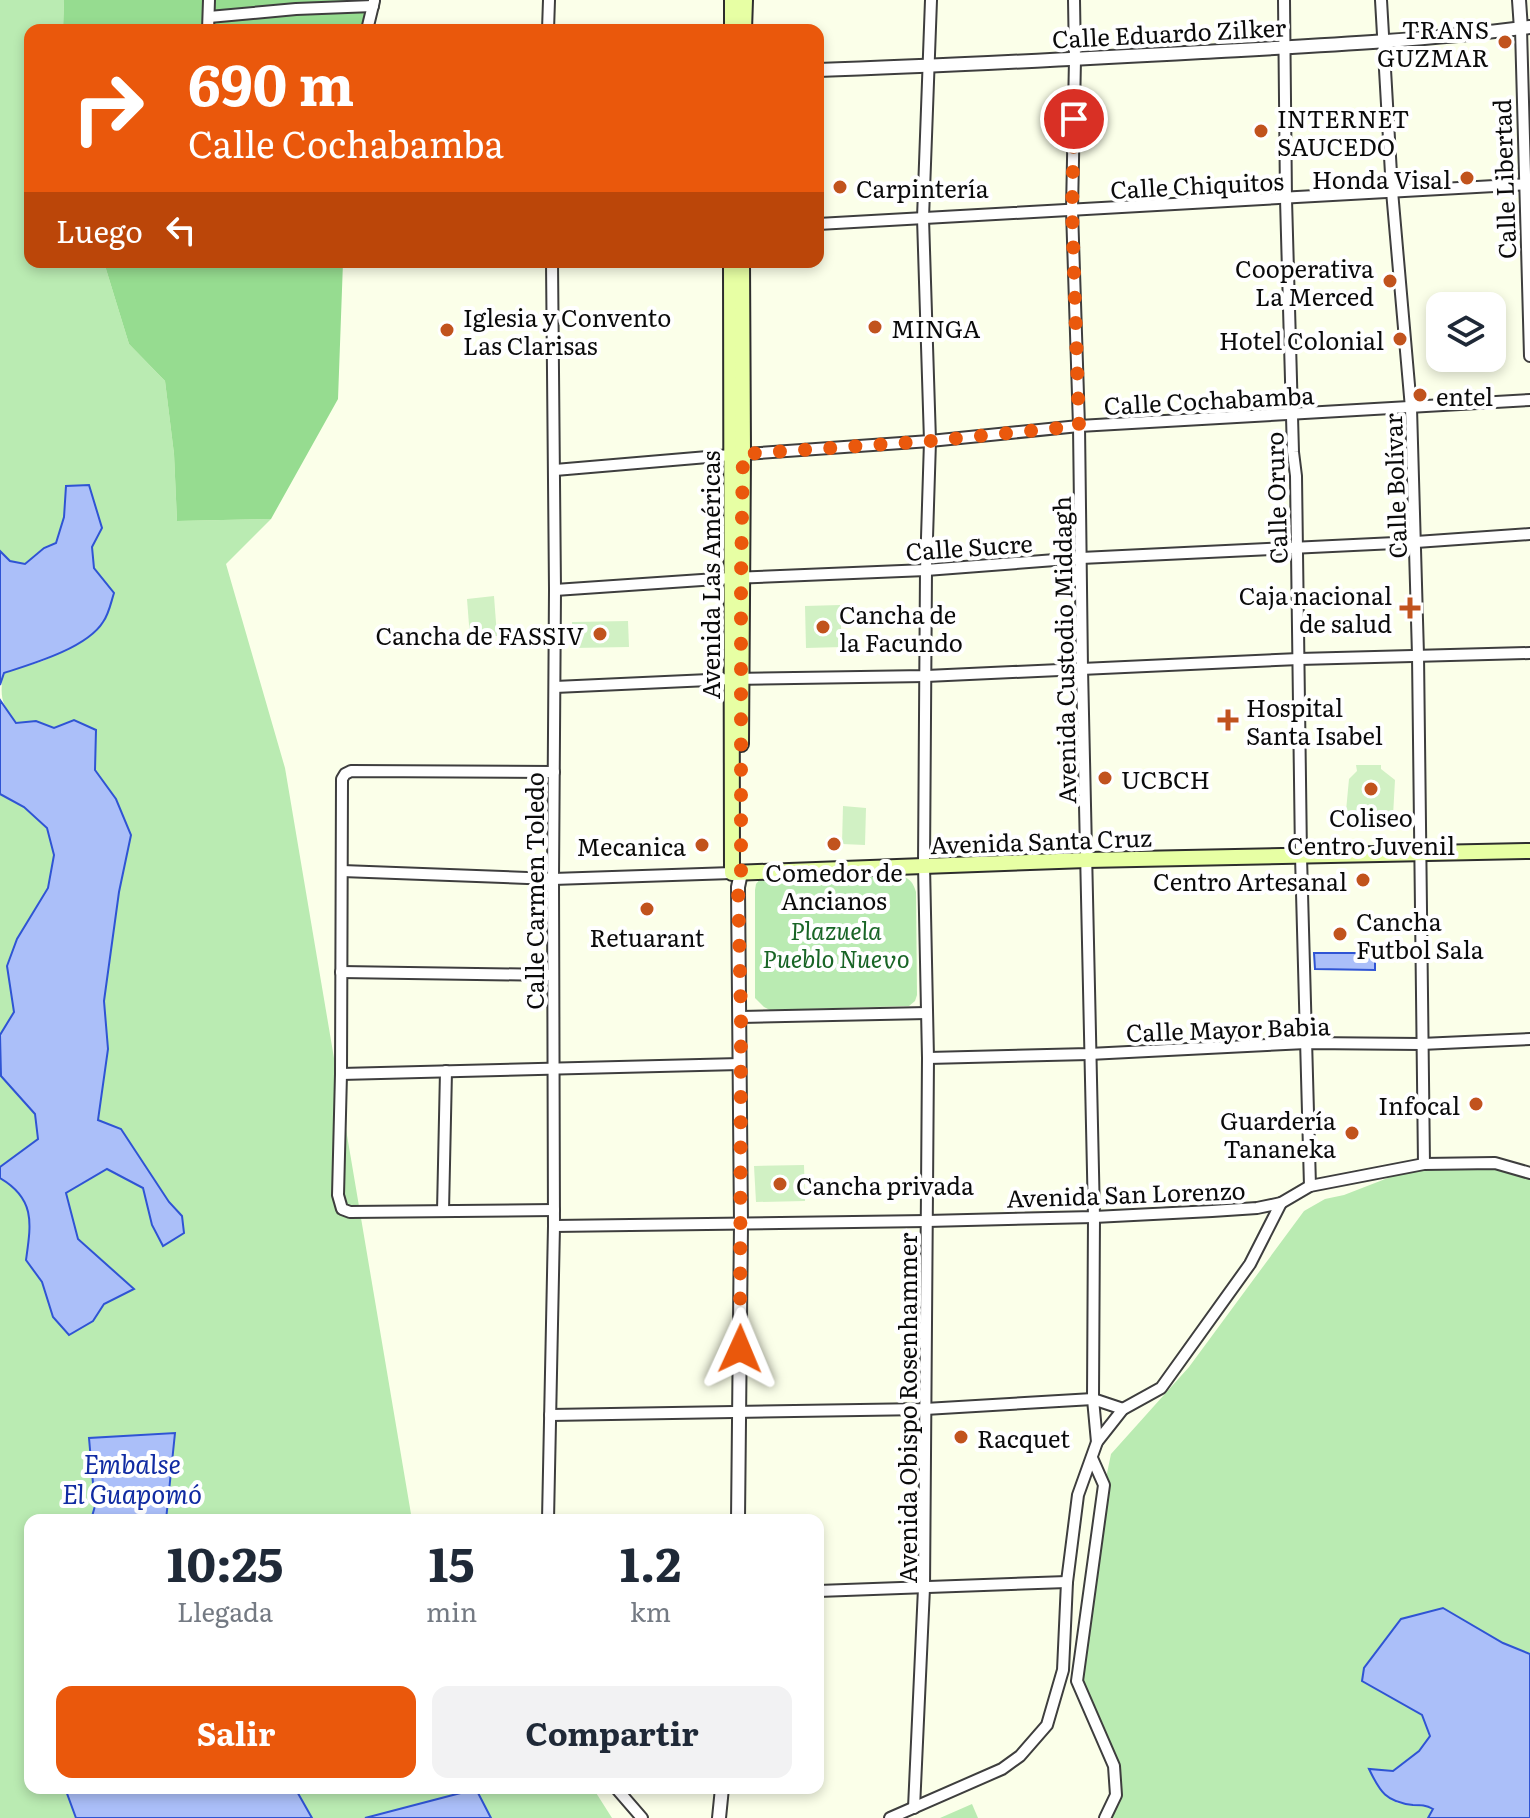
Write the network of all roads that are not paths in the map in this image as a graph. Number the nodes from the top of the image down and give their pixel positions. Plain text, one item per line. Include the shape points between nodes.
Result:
1 (209, 0) edge
2 (549, 0) edge
3 (732, 0) edge
4 (745, 0) edge
5 (931, 0) edge
6 (1074, 0) edge
7 (1284, 0) edge
8 (1381, 0) edge
9 (1519, 0) edge
10 (374, 3) edge
11 (209, 17) junction
12 (208, 24) edge
13 (369, 24) edge
14 (548, 24) edge
15 (732, 24) edge
16 (744, 24) edge
17 (1527, 28) edge
18 (1384, 41) junction
19 (1286, 47) junction
20 (1075, 59) junction
21 (927, 67) junction
22 (824, 70) edge
23 (1527, 184) edge
24 (1392, 191) junction
25 (1286, 199) junction
26 (1072, 210) junction
27 (923, 218) junction
28 (824, 224) edge
29 (552, 268) edge
30 (731, 268) edge
31 (742, 268) edge
32 (1530, 356) edge
33 (1530, 400) edge
34 (1411, 408) junction
35 (1292, 414) junction
36 (1079, 426) junction
37 (930, 441) junction
38 (737, 455) junction
39 (555, 470) junction
40 (1530, 534) edge
41 (1416, 542) junction
42 (1297, 546) junction
43 (1081, 558) junction
44 (926, 570) junction
45 (736, 578) junction
46 (555, 590) junction
47 (1530, 653) edge
48 (1418, 655) junction
49 (1299, 659) junction
50 (1082, 668) junction
51 (926, 676) junction
52 (736, 679) junction
53 (555, 687) junction
54 (554, 772) junction
55 (1530, 851) edge
56 (1420, 854) junction
57 (1301, 856) junction
58 (1087, 860) junction
59 (924, 865) junction
60 (342, 871) junction
61 (737, 877) junction
62 (553, 879) junction
63 (341, 972) junction
64 (553, 975) junction
65 (927, 1013) junction
66 (741, 1017) junction
67 (1530, 1039) edge
68 (1306, 1043) junction
69 (1421, 1044) junction
70 (1089, 1054) junction
71 (928, 1058) junction
72 (740, 1064) junction
73 (552, 1069) junction
74 (446, 1071) junction
75 (341, 1074) junction
76 (1424, 1164) junction
77 (1530, 1173) edge
78 (1310, 1186) junction
79 (1281, 1203) junction
80 (554, 1210) junction
81 (443, 1211) junction
82 (1094, 1217) junction
83 (927, 1221) junction
84 (741, 1224) junction
85 (554, 1226) junction
86 (1093, 1399) junction
87 (925, 1409) junction
88 (1123, 1409) junction
89 (739, 1412) junction
90 (550, 1415) junction
91 (1097, 1442) junction
92 (1092, 1458) junction
93 (548, 1514) edge
94 (738, 1514) edge
95 (1067, 1582) junction
96 (924, 1588) junction
97 (824, 1591) edge
98 (621, 1794) edge
99 (721, 1794) edge
100 (914, 1808) junction
101 (642, 1818) edge
102 (719, 1818) edge
103 (890, 1818) edge
104 (1105, 1818) edge

1 - 11 street
2 - 14 street
3 - 15 main road
4 - 16 main road
5 - 21 street, Avenida Obispo Rosenhammer
6 - 20 street, Avenida Custodio Middagh
7 - 19 street, Calle Oruro
8 - 18 street, Calle Bolívar
9 - 17 street, Calle Libertad
10 - 11 street
10 - 13 street
11 - 12 street
17 - 18 street, Calle Eduardo Zilker
17 - 23 street, Calle Libertad
18 - 19 street, Calle Eduardo Zilker
18 - 24 street, Calle Bolívar
19 - 20 street, Calle Eduardo Zilker
19 - 25 street, Calle Oruro
20 - 21 street, Calle Eduardo Zilker
20 - 26 street, Avenida Custodio Middagh
21 - 22 street, Calle Eduardo Zilker
21 - 27 street, Avenida Obispo Rosenhammer
23 - 24 street, Calle Chiquitos
23 - 32 street, Calle Libertad
24 - 25 street, Calle Chiquitos
24 - 34 street, Calle Bolívar
25 - 26 street, Calle Chiquitos
25 - 35 street, Calle Oruro
26 - 27 street, Calle Chiquitos
26 - 36 street, Avenida Custodio Middagh
27 - 28 street, Calle Chiquitos
27 - 37 street, Avenida Obispo Rosenhammer
29 - 39 street, Calle Carmen Toledo
30 - 38 main road, Avenida Las Américas
31 - 38 main road, Avenida Las Américas
33 - 34 street, Calle Cochabamba
34 - 35 street, Calle Cochabamba
34 - 41 street, Calle Bolívar
35 - 36 street, Calle Cochabamba
35 - 42 street, Calle Oruro
36 - 37 street, Calle Cochabamba
36 - 43 street, Avenida Custodio Middagh
37 - 38 street, Calle Cochabamba
37 - 44 street, Avenida Obispo Rosenhammer
38 - 39 street, Calle Cochabamba
38 - 45 main road, Avenida Las Américas
39 - 46 street, Calle Carmen Toledo
40 - 41 street, Calle Sucre
41 - 42 street, Calle Sucre
41 - 48 street, Calle Bolívar
42 - 43 street, Calle Sucre
42 - 49 street, Calle Oruro
43 - 44 street, Calle Sucre
43 - 50 street, Avenida Custodio Middagh
44 - 45 street, Calle Sucre
44 - 51 street, Avenida Obispo Rosenhammer
45 - 46 street, Calle Sucre
45 - 52 main road, Avenida Las Américas
46 - 53 street, Calle Carmen Toledo
47 - 48 street
48 - 49 street
48 - 56 street, Calle Bolívar
49 - 50 street
49 - 57 street, Calle Oruro
50 - 51 street
50 - 58 street, Avenida Custodio Middagh
51 - 52 street
51 - 59 street, Avenida Obispo Rosenhammer
52 - 53 street
52 - 61 main road, Avenida Las Américas
53 - 54 street, Calle Carmen Toledo
54 - 60 street via 351,771 342,779
54 - 62 street, Calle Carmen Toledo
55 - 56 main road, Avenida Santa Cruz
56 - 57 main road, Avenida Santa Cruz
56 - 69 street, Calle Bolívar
57 - 58 main road, Avenida Santa Cruz
57 - 68 street, Calle Oruro
58 - 59 main road, Avenida Santa Cruz
58 - 70 street, Avenida Custodio Middagh
59 - 61 main road, Avenida Santa Cruz
59 - 65 street, Avenida Obispo Rosenhammer
60 - 62 street, Avenida Santa Cruz
60 - 63 street
61 - 62 street, Avenida Santa Cruz
61 - 66 street, Avenida Las Américas
62 - 64 street, Calle Carmen Toledo
63 - 64 street
63 - 75 street
64 - 73 street, Calle Carmen Toledo
65 - 66 street
65 - 71 street, Avenida Obispo Rosenhammer
66 - 72 street, Avenida Las Américas
67 - 69 street, Calle Mayor Babia
68 - 69 street, Calle Mayor Babia
68 - 70 street, Calle Mayor Babia
68 - 78 street, Calle Oruro
69 - 76 street, Calle Bolívar
70 - 71 street, Calle Mayor Babia
70 - 82 street, Avenida Custodio Middagh
71 - 83 street, Avenida Obispo Rosenhammer
72 - 73 street
72 - 84 street, Avenida Las Américas
73 - 74 street
73 - 80 street, Calle Carmen Toledo
74 - 75 street
74 - 81 street
75 - 81 street via 342,1209
76 - 77 street, Avenida San Lorenzo via 1495,1163
76 - 78 street, Avenida San Lorenzo
78 - 79 street, Avenida San Lorenzo
79 - 82 street, Avenida San Lorenzo
79 - 88 street via 1250,1264 1161,1388
80 - 81 street
80 - 85 street, Calle Carmen Toledo
82 - 83 street, Avenida San Lorenzo
82 - 86 street, Avenida Custodio Middagh
83 - 84 street, Avenida San Lorenzo
83 - 87 street, Avenida Obispo Rosenhammer
84 - 85 street, Avenida San Lorenzo
84 - 89 street, Avenida Las Américas
85 - 90 street, Calle Carmen Toledo
86 - 87 street
86 - 88 street
86 - 91 street, Avenida Custodio Middagh
87 - 89 street
87 - 96 street, Avenida Obispo Rosenhammer
88 - 91 street
89 - 90 street
89 - 94 street, Avenida Las Américas
90 - 93 street, Calle Carmen Toledo
91 - 92 street
92 - 95 street via 1078,1495
92 - 104 street via 1104,1485 1077,1681 1114,1766 1116,1795
95 - 96 street
95 - 100 street via 1063,1670 1047,1725 1002,1769
96 - 97 street
96 - 100 street, Avenida Obispo Rosenhammer
98 - 101 street
99 - 102 street
100 - 103 street

